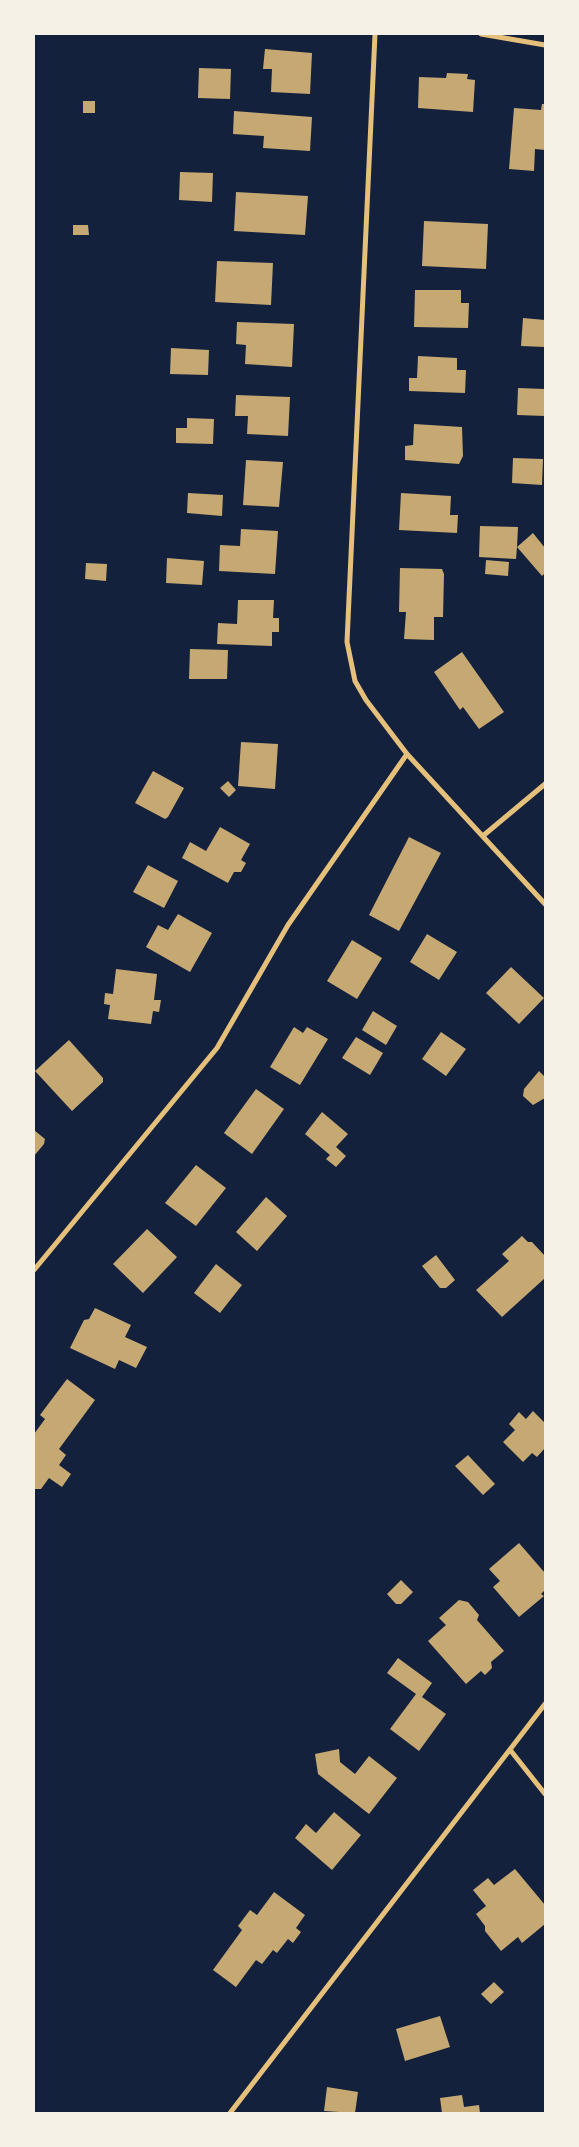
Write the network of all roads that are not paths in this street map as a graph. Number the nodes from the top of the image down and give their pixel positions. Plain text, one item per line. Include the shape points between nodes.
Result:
1 (375, 34) edge
2 (481, 34) edge
3 (545, 45) edge
4 (407, 754) junction
5 (545, 784) edge
6 (484, 835) junction
7 (545, 904) edge
8 (34, 1270) edge
9 (545, 1704) edge
10 (510, 1751) junction
11 (545, 1794) edge
12 (230, 2113) edge

1 - 4 street via 347,642 355,681
2 - 3 street
4 - 6 street
4 - 8 street via 288,925 217,1048
5 - 6 street
6 - 7 street
9 - 10 street
10 - 11 street
10 - 12 street

